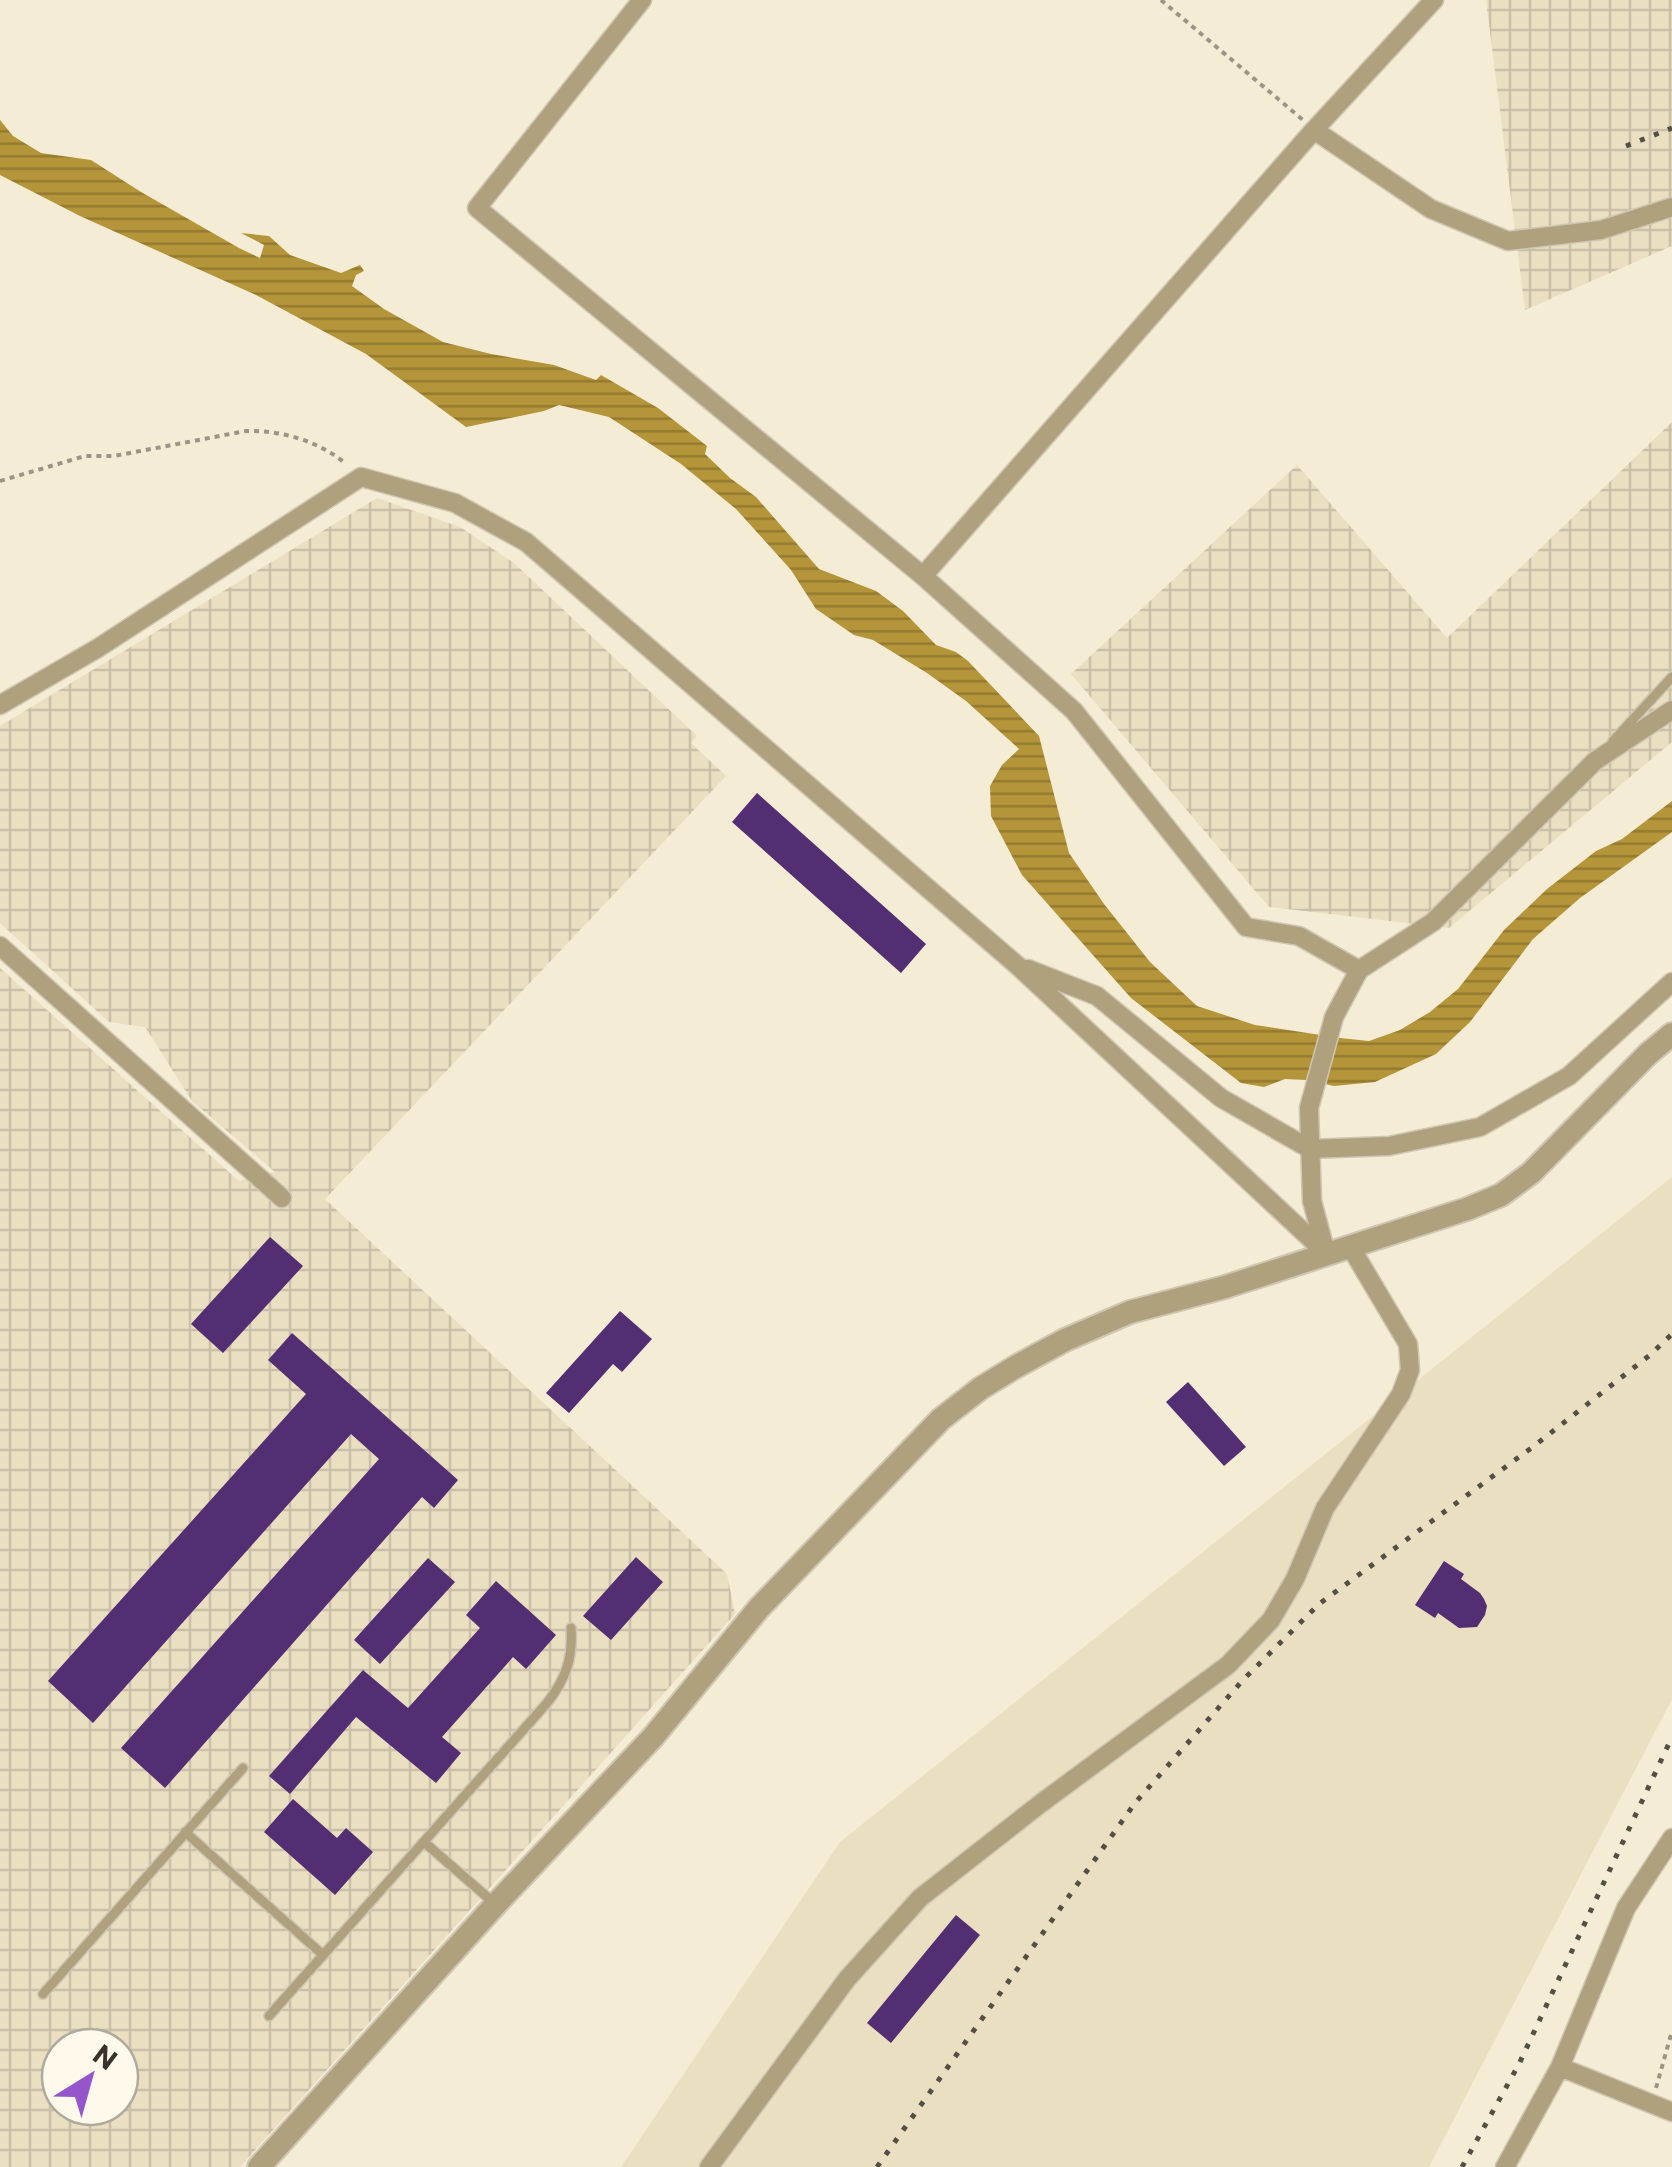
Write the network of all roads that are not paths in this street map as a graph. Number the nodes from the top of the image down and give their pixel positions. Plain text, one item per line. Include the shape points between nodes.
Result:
1 (642, 0) edge
2 (1434, 0) edge
3 (1314, 130) junction
4 (1672, 207) edge
5 (922, 576) junction
6 (1672, 677) edge
7 (0, 705) edge
8 (1672, 710) edge
9 (1594, 761) junction
10 (0, 946) edge
11 (1018, 966) junction
12 (1360, 970) junction
13 (1672, 982) edge
14 (1672, 1034) edge
15 (1310, 1149) junction
16 (282, 1198) dead end
17 (1350, 1246) junction
18 (1326, 1253) junction
19 (572, 1628) dead end
20 (243, 1768) dead end
21 (185, 1832) junction
22 (1672, 1838) edge
23 (424, 1842) junction
24 (496, 1904) junction
25 (322, 1954) junction
26 (43, 1994) dead end
27 (268, 2016) dead end
28 (1560, 2067) junction
29 (1672, 2112) edge
30 (260, 2167) edge
31 (709, 2167) edge
32 (1505, 2167) edge

1 - 5 street via 477,208
2 - 3 street
3 - 4 street via 1430,209 1508,240 1601,230
3 - 5 street
5 - 12 street via 1074,711 1246,927 1298,936
6 - 9 lane
7 - 11 street via 361,477 456,503 526,542
8 - 9 street
9 - 12 street via 1433,922
10 - 16 street
11 - 15 street via 1096,996 1220,1098
11 - 18 street
12 - 15 street via 1334,1017 1309,1108
13 - 15 street via 1569,1076 1480,1127 1389,1146
14 - 17 street via 1531,1173 1500,1195
15 - 18 street via 1312,1200
17 - 18 street
17 - 31 street via 1408,1344 1410,1370 1325,1508 1271,1620 1228,1665 920,1898 847,1980
18 - 24 street via 1130,1312 1017,1366 941,1418 760,1608 653,1737
19 - 23 lane via 560,1686
20 - 21 lane
21 - 25 lane
21 - 26 lane
22 - 28 street via 1626,1908
23 - 24 lane
23 - 25 lane
24 - 30 street
25 - 27 lane
28 - 29 street
28 - 32 street

